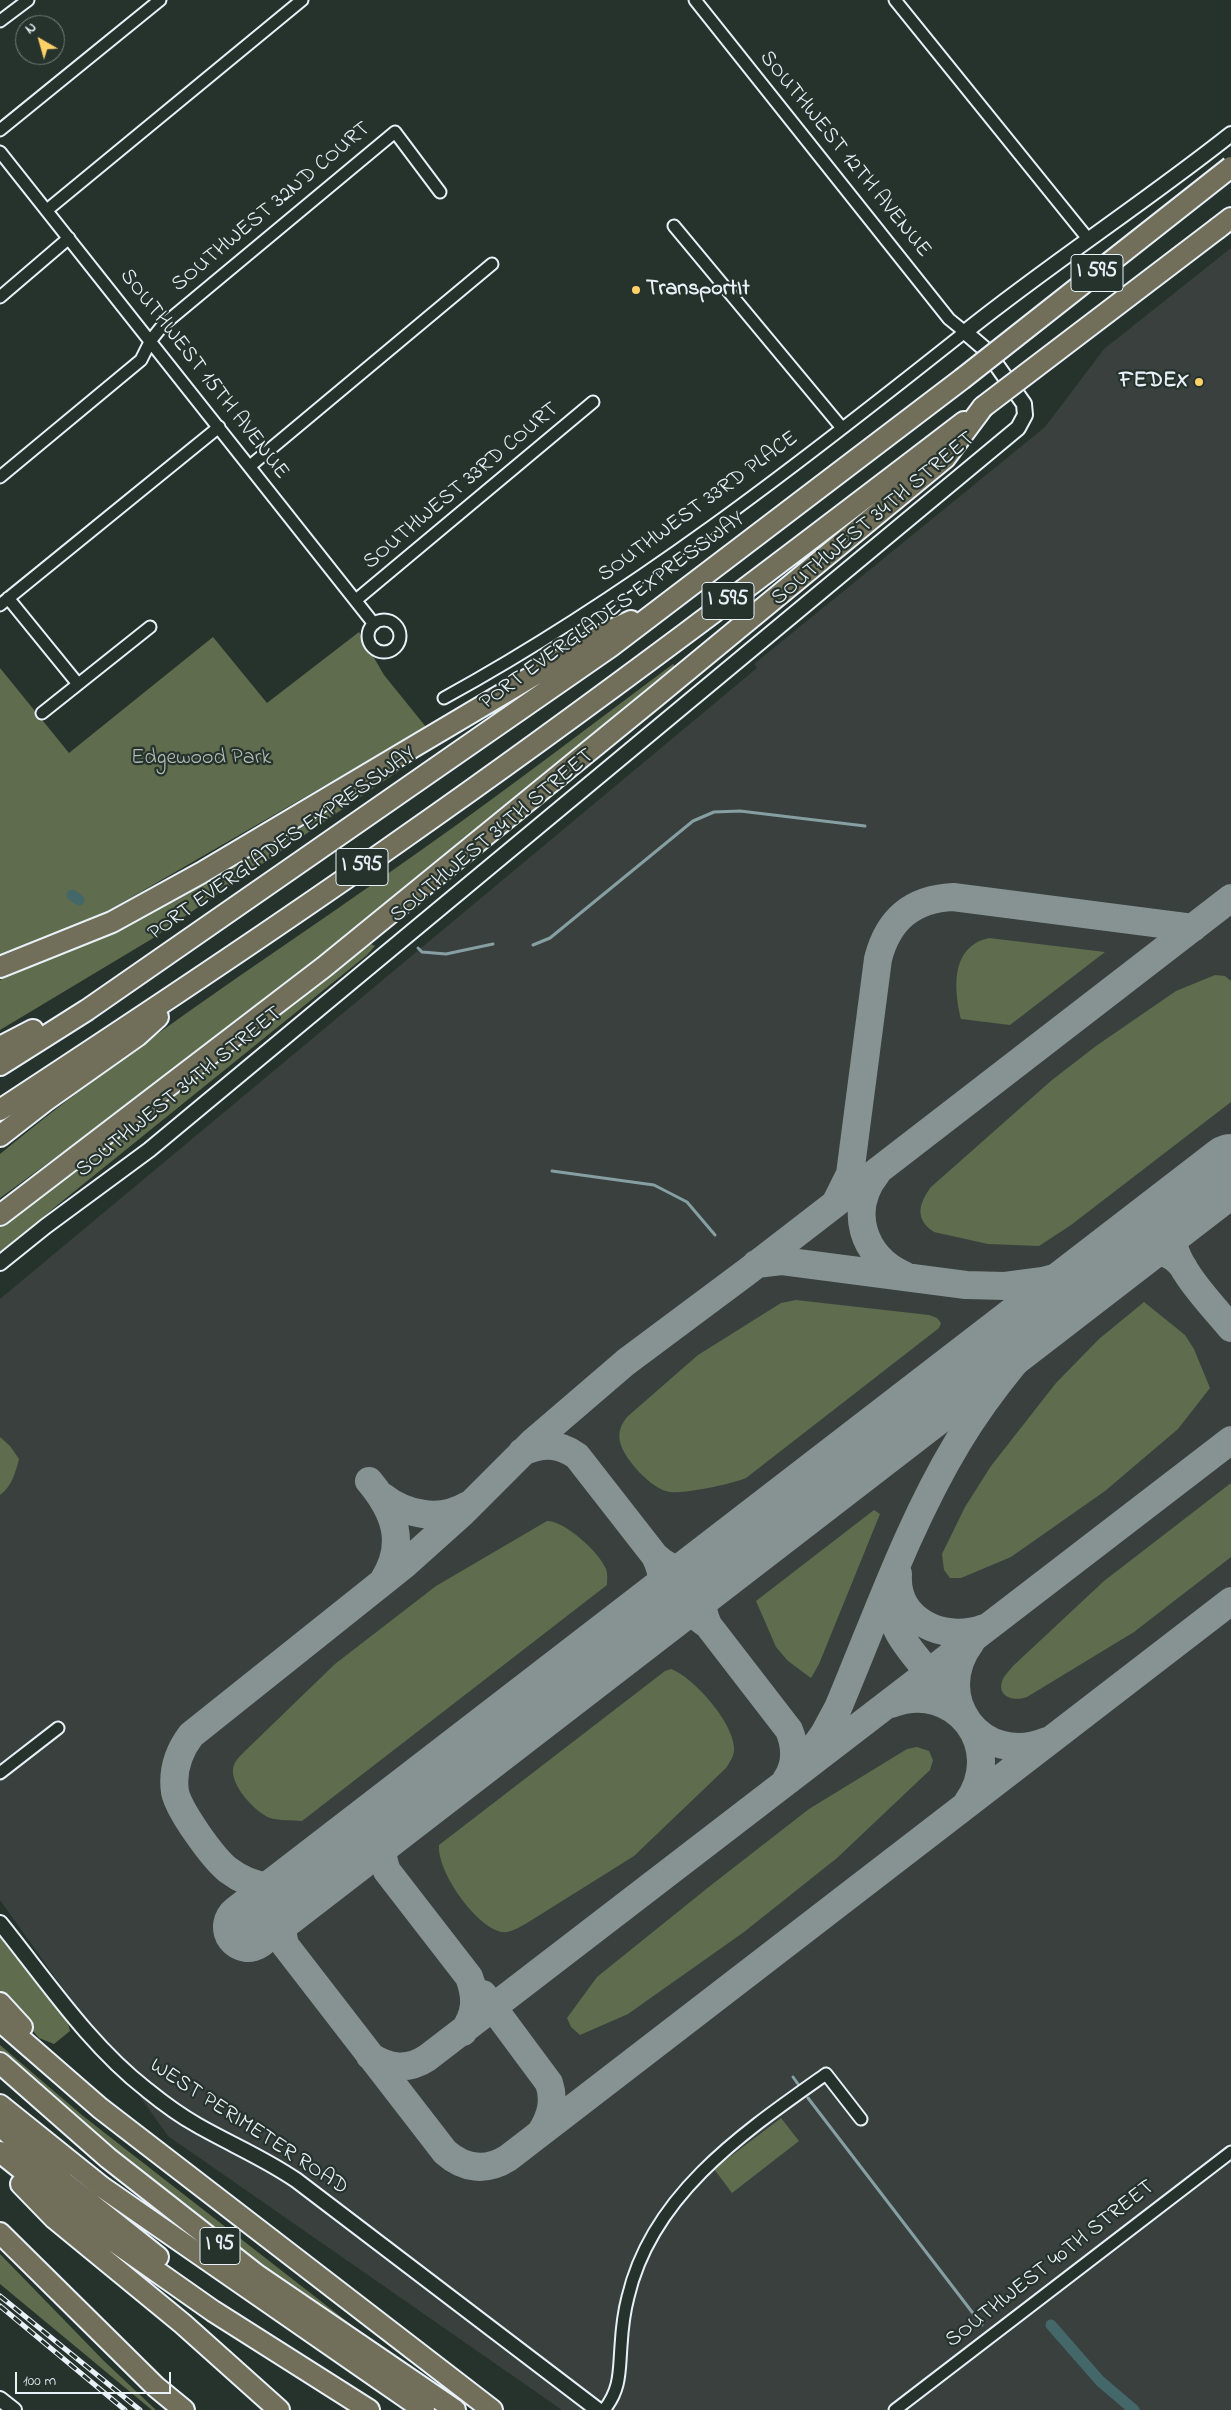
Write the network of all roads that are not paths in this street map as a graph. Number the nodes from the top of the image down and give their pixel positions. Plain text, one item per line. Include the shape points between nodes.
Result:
1 (28, 0) edge
2 (160, 0) edge
3 (302, 0) edge
4 (695, 0) edge
5 (895, 0) edge
6 (0, 22) edge
7 (0, 130) edge
8 (1231, 134) edge
9 (0, 152) edge
10 (1231, 167) edge
11 (440, 192) dead end
12 (47, 210) junction
13 (1231, 218) edge
14 (674, 226) dead end
15 (69, 238) junction
16 (1089, 240) junction
17 (492, 264) dead end
18 (0, 297) edge
19 (965, 332) junction
20 (151, 340) junction
21 (593, 402) dead end
22 (983, 407) junction
23 (219, 427) junction
24 (842, 428) junction
25 (250, 466) junction
26 (0, 477) edge
27 (356, 600) junction
28 (673, 600) junction
29 (4, 602) edge
30 (374, 624) dead end
31 (150, 627) dead end
32 (78, 684) junction
33 (444, 698) dead end
34 (42, 713) dead end
35 (0, 967) edge
36 (196, 982) junction
37 (87, 1010) junction
38 (0, 1047) edge
39 (0, 1065) edge
40 (0, 1110) edge
41 (0, 1136) edge
42 (0, 1215) edge
43 (0, 1263) edge
44 (58, 1728) dead end
45 (0, 1773) edge
46 (0, 1923) edge
47 (0, 2003) edge
48 (0, 2021) edge
49 (0, 2063) edge
50 (0, 2081) edge
51 (0, 2105) edge
52 (100, 2108) junction
53 (861, 2119) dead end
54 (0, 2126) edge
55 (0, 2152) edge
56 (1231, 2152) edge
57 (0, 2168) edge
58 (21, 2184) junction
59 (0, 2233) edge
60 (224, 2273) junction
61 (280, 2354) junction
62 (0, 2399) edge
63 (14, 2410) edge
64 (184, 2410) edge
65 (279, 2410) edge
66 (353, 2410) edge
67 (369, 2410) edge
68 (424, 2410) edge
69 (455, 2410) edge
70 (492, 2410) edge
71 (598, 2410) edge
72 (604, 2410) edge
73 (896, 2410) edge

1 - 6 street
2 - 7 street
3 - 12 street
4 - 19 street, SOUTHWEST 12TH AVENUE via 949,319
5 - 16 street
8 - 16 street
9 - 12 street, SOUTHWEST 15TH AVENUE
10 - 28 highway, PORT EVERGLADES EXPRESSWAY / I 595, bridge via 962,379
11 - 20 street, SOUTHWEST 32ND COURT via 395,132 163,325
12 - 15 street, SOUTHWEST 15TH AVENUE
13 - 22 highway, I 595, bridge
14 - 24 street
15 - 18 street
15 - 20 street, SOUTHWEST 15TH AVENUE
16 - 19 street
17 - 25 street
19 - 24 street, SOUTHWEST 33RD PLACE
19 - 43 street, SOUTHWEST 34TH STREET via 986,350 1024,404 1024,420 1008,436 149,1150
20 - 23 street, SOUTHWEST 15TH AVENUE
20 - 26 street, SOUTHWEST 32ND COURT via 141,360
21 - 27 street, SOUTHWEST 33RD COURT
22 - 36 highway, I 595 via 608,690 393,846
22 - 42 highway via 945,458 654,698 324,967
23 - 25 street, SOUTHWEST 15TH AVENUE
23 - 29 street
24 - 33 street, SOUTHWEST 33RD PLACE via 585,614 506,664
25 - 27 street, SOUTHWEST 15TH AVENUE
27 - 30 street, SOUTHWEST 15TH AVENUE
28 - 35 highway via 607,632 120,918
28 - 37 highway, PORT EVERGLADES EXPRESSWAY / I 595
29 - 32 street
31 - 32 street
32 - 34 street
36 - 40 highway, I 595
36 - 41 highway via 137,1036
37 - 38 highway via 54,1020
37 - 39 highway, PORT EVERGLADES EXPRESSWAY / I 595
44 - 45 street
46 - 71 street, WEST PERIMETER ROAD via 88,2032 146,2090 195,2124 268,2161 296,2180
47 - 52 highway
48 - 52 highway
49 - 69 highway, I 95 via 108,2158 249,2269
50 - 60 highway
51 - 60 highway via 102,2188
52 - 70 highway
53 - 72 street via 826,2074 713,2160 687,2185 667,2211 630,2287 622,2331 618,2385
54 - 61 highway via 155,2255 250,2320
55 - 61 highway via 92,2226
56 - 73 street, SOUTHWEST 40TH STREET
57 - 58 highway
58 - 65 highway via 54,2218 183,2324
58 - 66 highway via 187,2304
59 - 64 highway via 156,2387
60 - 68 highway
61 - 67 highway
62 - 63 street

